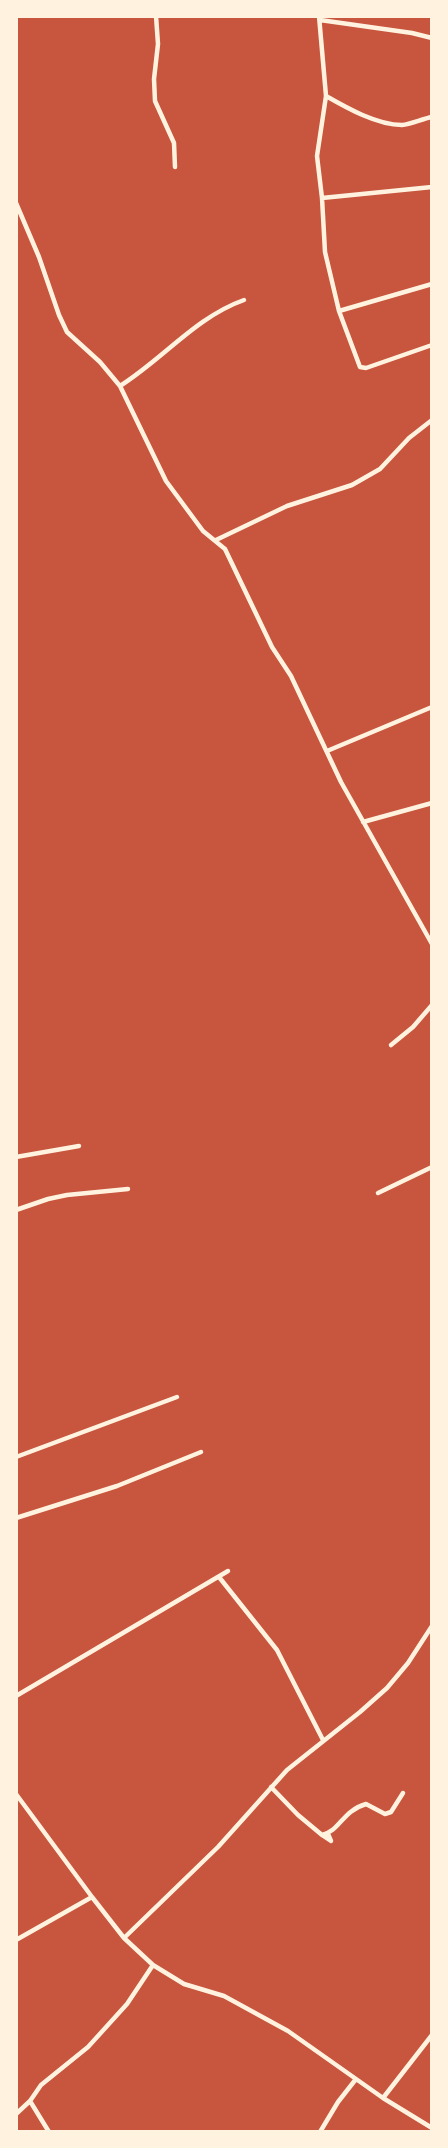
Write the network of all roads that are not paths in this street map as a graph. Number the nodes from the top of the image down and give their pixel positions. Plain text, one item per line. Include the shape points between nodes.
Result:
1 (156, 16) edge
2 (320, 18) edge
3 (432, 38) edge
4 (326, 96) junction
5 (432, 117) edge
6 (176, 167) dead end
7 (432, 187) edge
8 (322, 198) junction
9 (16, 203) edge
10 (432, 284) edge
11 (244, 300) dead end
12 (339, 310) junction
13 (432, 345) edge
14 (120, 386) junction
15 (432, 420) edge
16 (216, 540) junction
17 (432, 707) edge
18 (327, 751) junction
19 (432, 803) edge
20 (363, 822) junction
21 (432, 944) edge
22 (432, 1005) edge
23 (391, 1045) dead end
24 (80, 1146) dead end
25 (16, 1157) edge
26 (432, 1168) edge
27 (128, 1188) dead end
28 (378, 1193) dead end
29 (16, 1210) edge
30 (177, 1397) dead end
31 (200, 1452) dead end
32 (16, 1457) edge
33 (16, 1518) edge
34 (228, 1571) dead end
35 (219, 1577) junction
36 (432, 1626) edge
37 (16, 1696) edge
38 (323, 1740) junction
39 (271, 1787) junction
40 (403, 1793) dead end
41 (16, 1794) edge
42 (92, 1897) junction
43 (124, 1938) junction
44 (16, 1940) edge
45 (153, 1965) junction
46 (432, 2035) edge
47 (356, 2079) junction
48 (383, 2098) junction
49 (30, 2101) junction
50 (16, 2114) edge
51 (432, 2128) edge
52 (49, 2132) edge
53 (320, 2132) edge

1 - 6 street via 155,101 174,143
2 - 3 street
2 - 4 street
4 - 5 street via 354,112 386,122 402,125
4 - 8 street via 317,156
7 - 8 street
8 - 12 street via 325,252
9 - 14 street via 62,324
10 - 12 street
11 - 14 street via 212,315
12 - 13 street via 360,367 366,368
14 - 16 street via 166,481 190,516
15 - 16 street via 409,438 380,469 352,485 288,506
16 - 18 street via 236,568 272,647 291,676
17 - 18 street
18 - 20 street
19 - 20 street
20 - 21 street
22 - 23 street
24 - 25 street
26 - 28 street
27 - 29 street via 67,1195
30 - 32 street
31 - 33 street via 117,1486
34 - 35 street
35 - 37 street
35 - 38 street via 277,1650
36 - 38 street via 387,1688
38 - 39 street
39 - 40 street via 298,1815 325,1835 356,1807 366,1804 384,1814 392,1812
39 - 43 street via 218,1847
41 - 42 street
42 - 43 street
42 - 44 street
43 - 45 street
45 - 47 street via 184,1984 212,1991 288,2031
45 - 49 street via 127,2004 88,2047 41,2085
46 - 48 street
47 - 48 street
47 - 53 street
48 - 51 street
49 - 50 street
49 - 52 street

